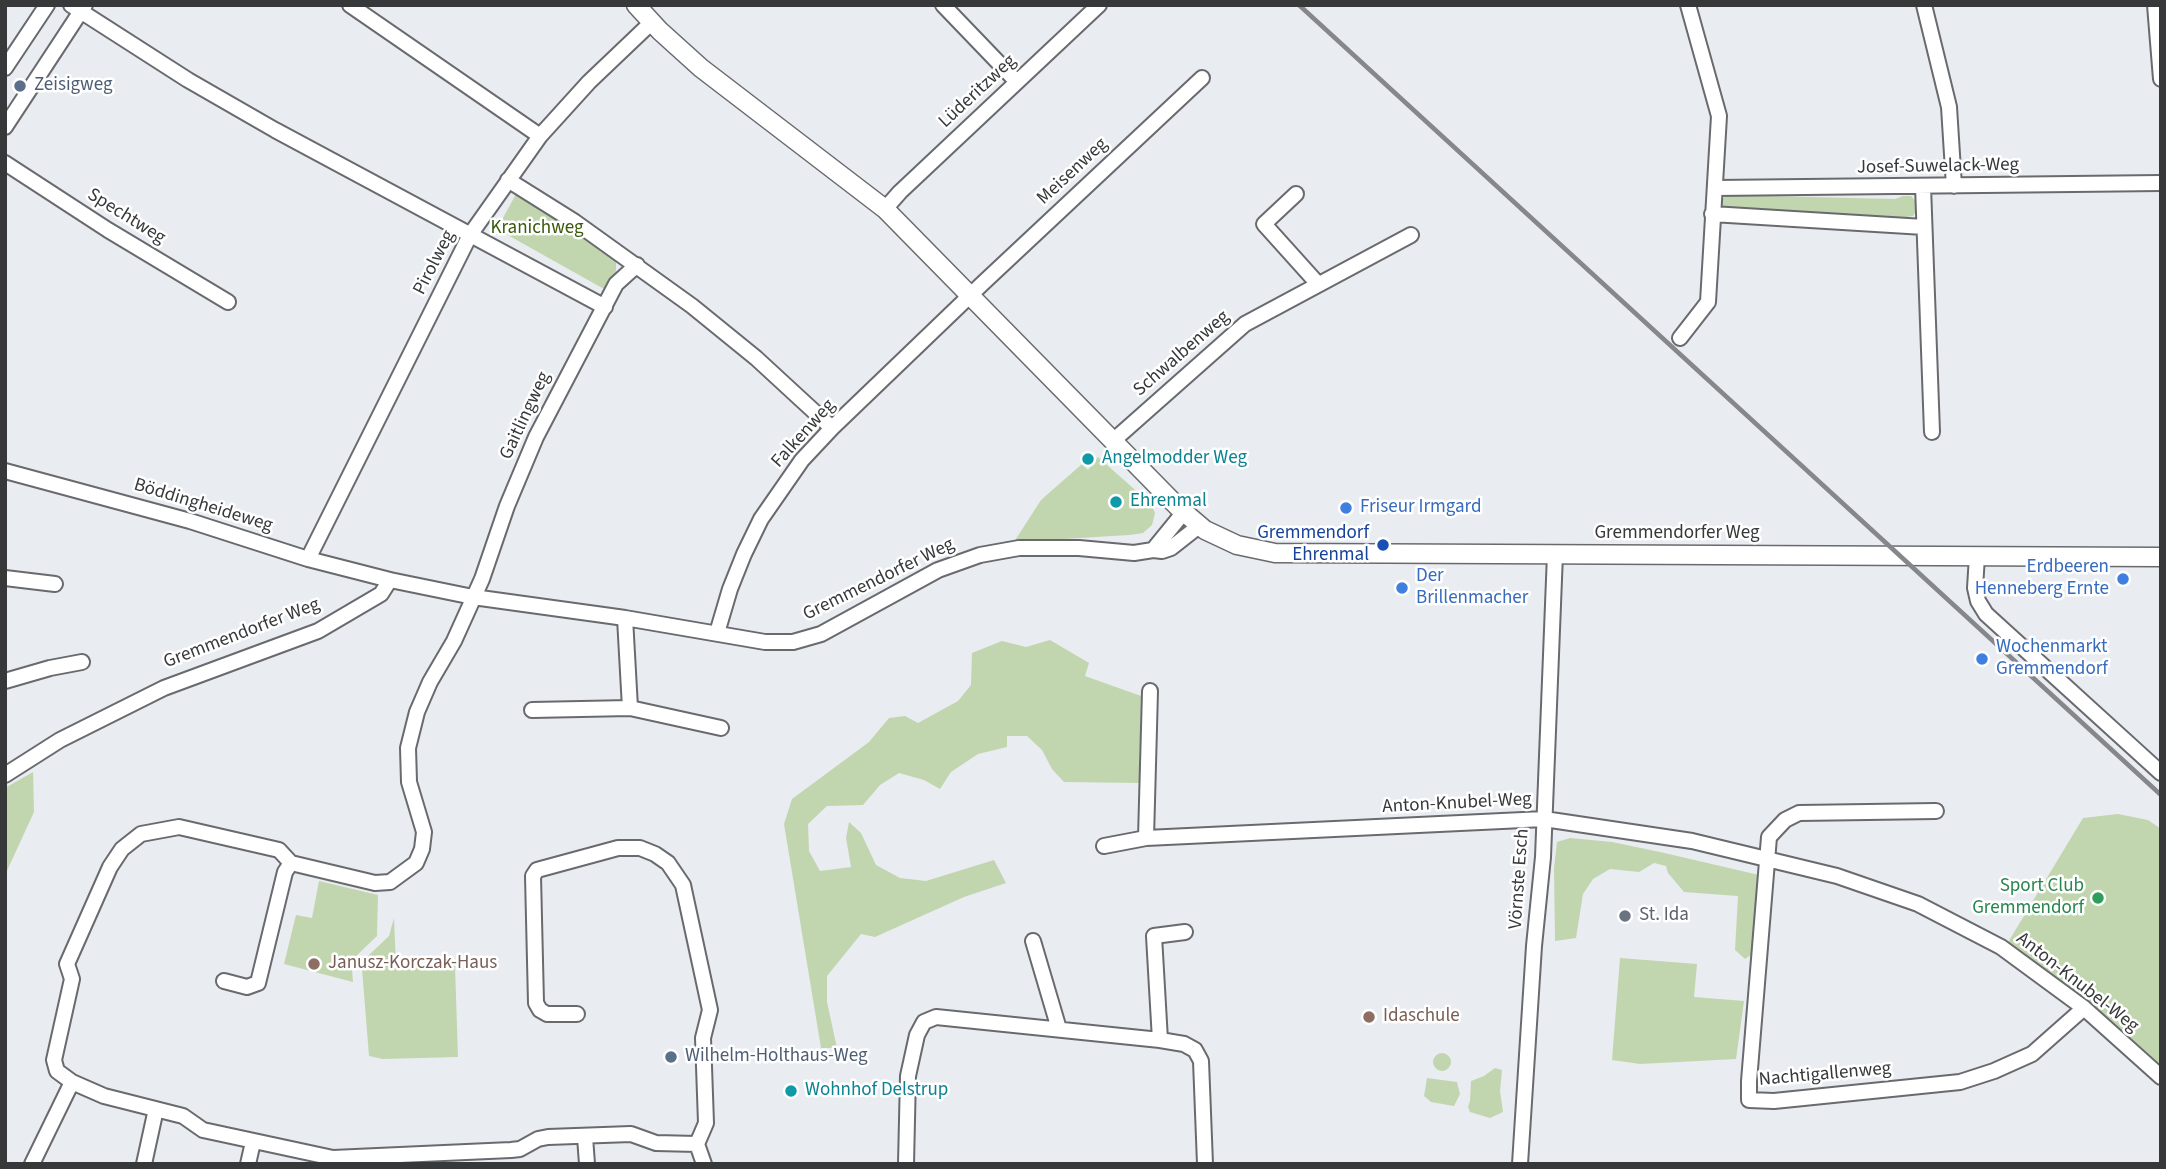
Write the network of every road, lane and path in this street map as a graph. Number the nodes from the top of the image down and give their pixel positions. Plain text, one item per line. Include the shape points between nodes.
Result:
1 (47, 5) edge
2 (350, 5) edge
3 (636, 5) edge
4 (943, 5) edge
5 (1099, 5) edge
6 (1688, 5) edge
7 (1924, 5) edge
8 (2155, 5) edge
9 (79, 7) edge
10 (652, 22) junction
11 (5, 68) edge
12 (1202, 78) dead end
13 (2161, 79) edge
14 (1017, 82) junction
15 (5, 127) edge
16 (540, 136) junction
17 (5, 163) edge
18 (508, 180) junction
19 (2161, 183) edge
20 (1923, 186) junction
21 (1954, 186) junction
22 (1716, 188) junction
23 (1296, 194) dead end
24 (885, 209) junction
25 (1712, 214) junction
26 (1924, 227) junction
27 (470, 234) junction
28 (1411, 234) dead end
29 (637, 265) junction
30 (1318, 284) junction
31 (971, 295) junction
32 (228, 302) dead end
33 (605, 307) junction
34 (1679, 338) dead end
35 (832, 428) junction
36 (1932, 432) dead end
37 (1114, 440) junction
38 (5, 471) edge
39 (1184, 512) junction
40 (1199, 526) junction
41 (1153, 550) junction
42 (1555, 554) junction
43 (1977, 556) junction
44 (2161, 556) edge
45 (308, 559) junction
46 (5, 578) edge
47 (390, 580) junction
48 (55, 584) dead end
49 (473, 597) junction
50 (625, 618) junction
51 (717, 633) junction
52 (82, 662) dead end
53 (5, 681) edge
54 (1150, 691) dead end
55 (630, 708) junction
56 (532, 710) dead end
57 (721, 728) dead end
58 (2161, 773) edge
59 (5, 775) edge
60 (1936, 811) dead end
61 (1544, 819) junction
62 (1146, 838) junction
63 (1104, 846) dead end
64 (1766, 858) junction
65 (292, 863) junction
66 (1185, 932) dead end
67 (1033, 941) dead end
68 (224, 981) dead end
69 (2084, 1008) junction
70 (577, 1014) dead end
71 (1059, 1029) junction
72 (1160, 1040) junction
73 (2161, 1077) edge
74 (72, 1082) junction
75 (156, 1109) junction
76 (585, 1137) junction
77 (253, 1142) junction
78 (697, 1144) junction
79 (477, 1157) edge
80 (32, 1164) edge
81 (144, 1164) edge
82 (248, 1164) edge
83 (587, 1164) edge
84 (704, 1164) edge
85 (906, 1164) edge
86 (1205, 1164) edge
87 (1520, 1164) edge

1 - 11 street
2 - 16 street
3 - 10 street
4 - 14 street
5 - 14 street, Lüderitzweg
6 - 22 street via 1719,116
7 - 21 street via 1950,107
8 - 13 street
9 - 15 street
9 - 27 street via 188,80
10 - 16 street, Pirolweg
10 - 24 street via 701,68
12 - 31 street, Meisenweg
14 - 24 street, Lüderitzweg
16 - 18 street, Pirolweg
17 - 32 street, Spechtweg
18 - 27 street, Pirolweg
18 - 29 street
19 - 21 street, Josef-Suwelack-Weg
20 - 21 street, Josef-Suwelack-Weg
20 - 22 street, Josef-Suwelack-Weg
20 - 26 street
22 - 25 street
23 - 30 street via 1264,224
24 - 31 street
25 - 26 street
25 - 34 street via 1708,302
26 - 36 street
27 - 33 street
27 - 45 street, Pirolweg
28 - 30 street, Schwalbenweg
29 - 33 street, Gaitlingweg via 616,284
29 - 35 street via 756,358
30 - 37 street, Schwalbenweg via 1245,324
31 - 35 street, Falkenweg
31 - 37 street
33 - 49 street, Gaitlingweg via 536,437
35 - 51 street, Falkenweg via 802,460 761,519 730,589
37 - 39 street
38 - 45 street, Böddingheideweg via 190,521
39 - 40 street, Gremmendorfer Weg
39 - 41 street
40 - 41 street, Gremmendorfer Weg via 1171,548
40 - 42 street, Gremmendorfer Weg via 1237,545 1275,552
41 - 51 street, Gremmendorfer Weg via 1019,548 980,555 938,570 821,634 793,642 765,642
42 - 43 street, Gremmendorfer Weg
42 - 61 street, Vörnste Esch
43 - 44 street, Gremmendorfer Weg
43 - 58 street via 1975,589 1986,614
45 - 47 street, Böddingheideweg
46 - 48 street
47 - 49 street, Gremmendorfer Weg
47 - 59 street, Gremmendorfer Weg via 381,594 317,631 164,688 61,740
49 - 50 street, Gremmendorfer Weg
49 - 65 street, Gaitlingweg via 417,712 408,748 409,782 424,832 416,863 390,882 375,883
50 - 51 street, Gremmendorfer Weg
50 - 55 street
52 - 53 street
54 - 62 street
55 - 56 street
55 - 57 street
60 - 64 street via 1799,813 1769,838
61 - 62 street, Anton-Knubel-Weg
61 - 64 street, Anton-Knubel-Weg via 1692,841
61 - 87 street, Vörnste Esch
62 - 63 street, Anton-Knubel-Weg
64 - 69 street, Anton-Knubel-Weg via 1838,876 1918,904 2001,947
64 - 69 street, Nachtigallenweg via 1749,1100 1960,1082 2032,1054
65 - 68 street via 285,873 258,983 247,987
65 - 74 street, Gaitlingweg via 279,850 179,827 141,834 122,849 67,964 72,979 54,1060 57,1071
66 - 72 street via 1154,936
67 - 71 street
69 - 73 street, Anton-Knubel-Weg
70 - 78 street via 547,1014 536,1003 533,876 537,870 618,848 640,848 655,854 668,863 683,885 710,1010 703,1038 706,1123
71 - 72 street
71 - 85 street via 936,1017 924,1022 908,1076
72 - 86 street via 1184,1044 1195,1050 1201,1061
74 - 75 street via 104,1096
74 - 80 street
75 - 77 street via 183,1116 203,1130
75 - 81 street
76 - 78 street via 631,1134 656,1143
76 - 79 street via 548,1137 520,1149
76 - 83 street
77 - 79 street via 333,1158
77 - 82 street
78 - 84 street

